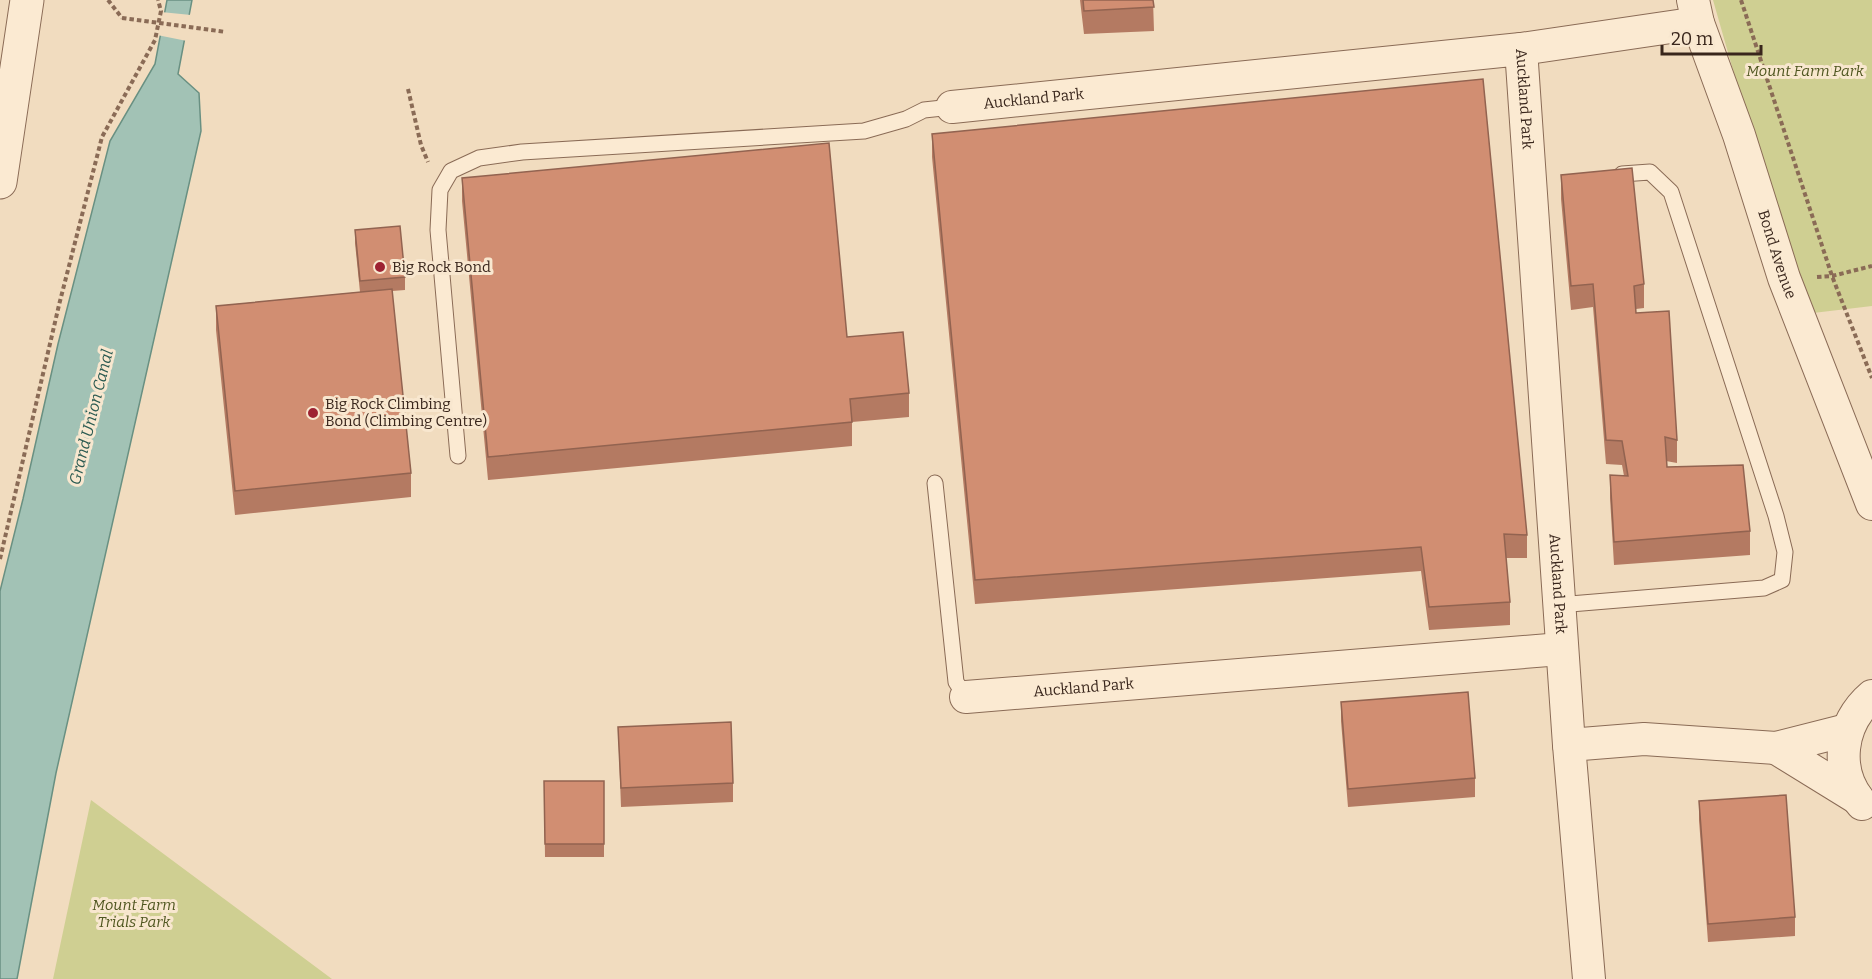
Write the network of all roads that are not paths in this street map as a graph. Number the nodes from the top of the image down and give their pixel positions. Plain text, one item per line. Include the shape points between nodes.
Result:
1 (27, 0) edge
2 (1696, 11) edge
3 (1521, 49) junction
4 (952, 107) joint
5 (1622, 174) edge
6 (0, 182) edge
7 (458, 456) dead end
8 (935, 483) dead end
9 (1872, 504) edge
10 (1558, 605) junction
11 (1561, 649) junction
12 (966, 697) joint
13 (1863, 703) edge
14 (1569, 746) junction
15 (1776, 748) junction
16 (1864, 806) edge
17 (1589, 979) edge

1 - 6 street
2 - 3 street
2 - 9 street, Bond Avenue via 1784,278
3 - 4 street, Auckland Park
3 - 10 street, Auckland Park
4 - 7 lane via 924,110 864,131 522,152 479,158 452,171 440,190 438,230
5 - 10 lane via 1650,172 1671,192 1776,516 1785,552 1782,580 1764,588
8 - 12 lane via 956,682
10 - 11 street, Auckland Park
11 - 12 street, Auckland Park
11 - 14 street, Auckland Park
13 - 15 street
13 - 16 street via 1843,753 1846,776
14 - 15 street via 1644,739
14 - 17 street, Auckland Park
15 - 16 street

